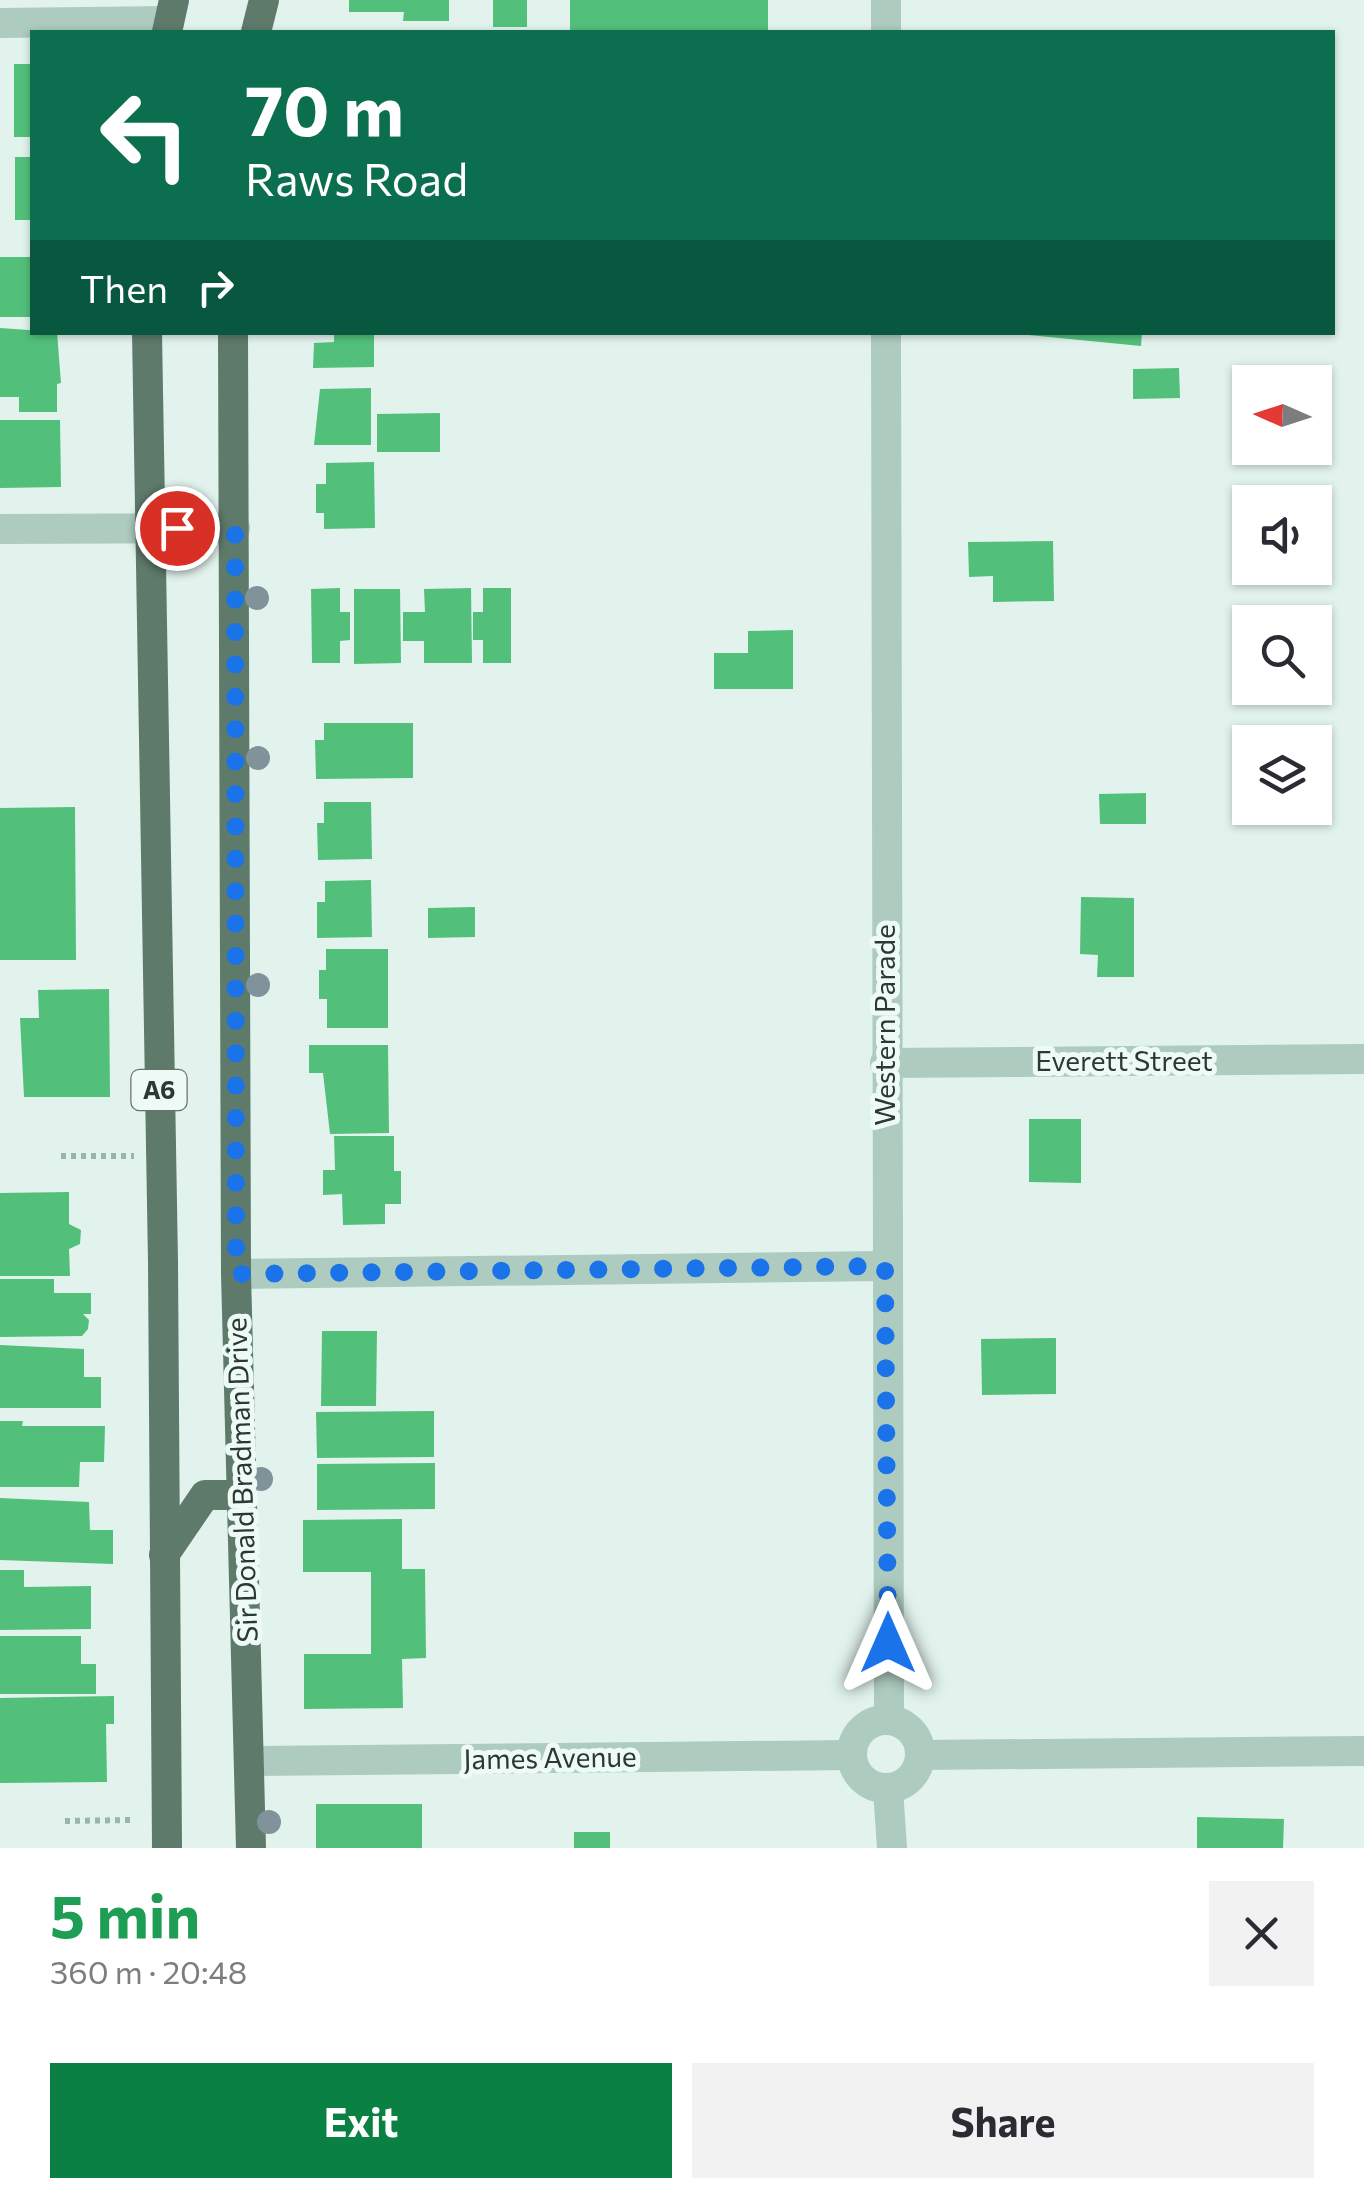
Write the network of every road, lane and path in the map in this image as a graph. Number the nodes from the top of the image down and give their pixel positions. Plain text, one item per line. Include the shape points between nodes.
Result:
1 (264, 0) edge
2 (886, 0) edge
3 (170, 18) edge
4 (0, 23) edge
5 (256, 30) edge
6 (886, 30) edge
7 (148, 335) edge
8 (233, 335) edge
9 (886, 335) edge
10 (0, 528) edge
11 (148, 528) junction
12 (235, 528) junction
13 (1364, 1059) edge
14 (884, 1063) junction
15 (61, 1156) dead end
16 (160, 1156) junction
17 (885, 1266) junction
18 (236, 1274) junction
19 (242, 1495) junction
20 (164, 1555) junction
21 (888, 1718) junction
22 (1364, 1751) edge
23 (851, 1755) junction
24 (921, 1755) junction
25 (250, 1760) junction
26 (888, 1789) junction
27 (131, 1820) dead end
28 (65, 1821) dead end
29 (166, 1848) edge
30 (251, 1848) edge
31 (892, 1848) edge

1 - 5 main road
2 - 6 street
3 - 4 street
7 - 11 main road, A6
8 - 12 main road, Sir Donald Bradman Drive
9 - 14 street, Western Parade
10 - 11 street
11 - 12 street
11 - 16 main road, A6
12 - 18 main road, Sir Donald Bradman Drive
13 - 14 street, Everett Street
14 - 17 street, Western Parade
15 - 16 path
16 - 20 main road, A6
17 - 18 street
17 - 21 street, Western Parade
18 - 19 main road, Sir Donald Bradman Drive
19 - 20 main road via 205,1495
19 - 25 main road, Sir Donald Bradman Drive
20 - 29 main road, A6
21 - 23 street via 866,1725
21 - 24 street via 917,1737
22 - 24 street
23 - 25 street, James Avenue
23 - 26 street via 858,1775
24 - 26 street via 904,1784
25 - 30 main road, Sir Donald Bradman Drive
26 - 31 street
27 - 28 path

